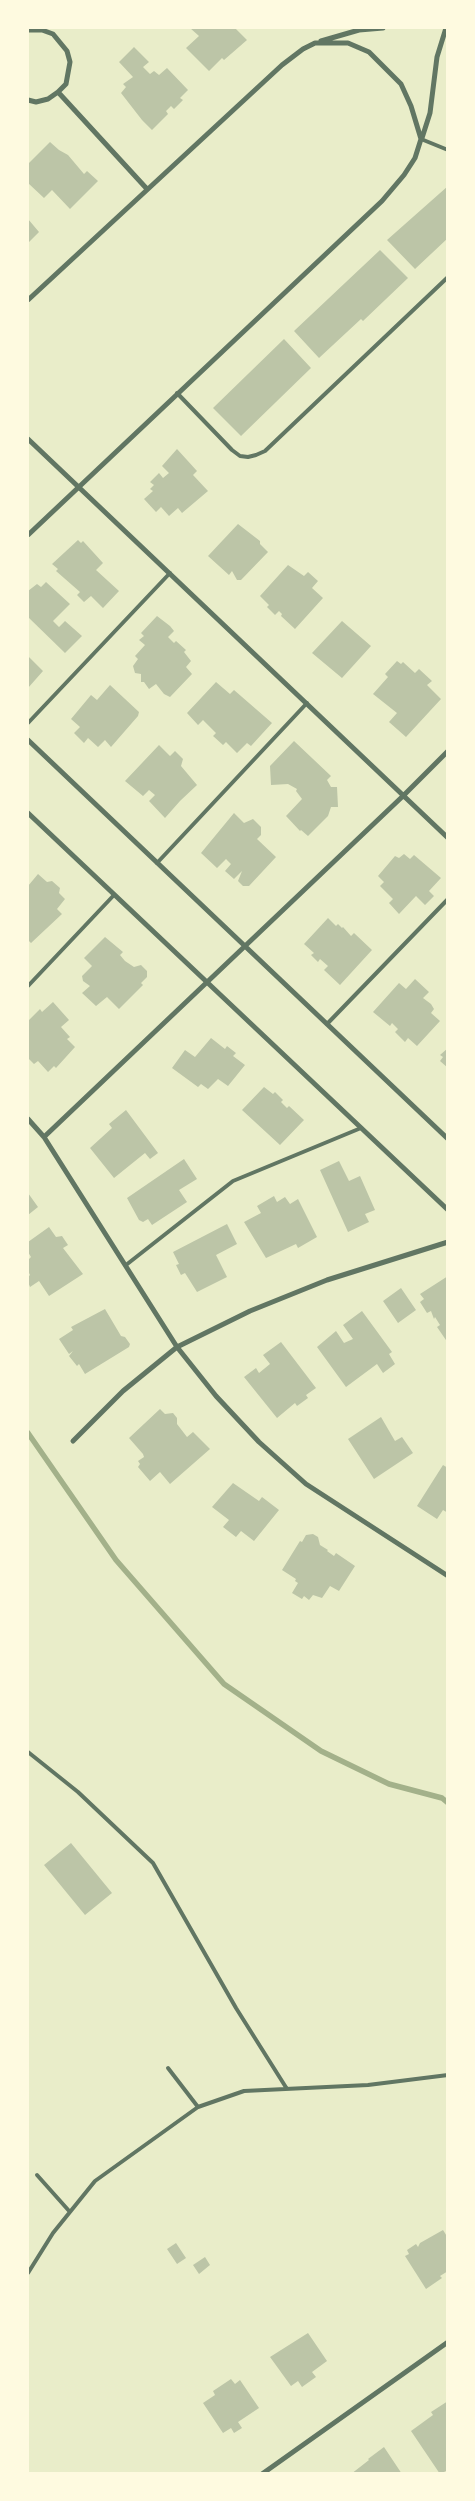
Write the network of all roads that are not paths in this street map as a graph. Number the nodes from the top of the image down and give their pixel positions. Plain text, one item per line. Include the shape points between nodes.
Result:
1 (383, 28) edge
2 (446, 28) edge
3 (28, 30) edge
4 (315, 43) junction
5 (58, 92) junction
6 (28, 100) edge
7 (421, 139) junction
8 (448, 150) edge
9 (147, 189) junction
10 (448, 277) edge
11 (28, 300) edge
12 (176, 393) junction
13 (28, 440) edge
14 (77, 486) junction
15 (28, 536) edge
16 (170, 573) junction
17 (307, 703) junction
18 (28, 723) edge
19 (28, 740) edge
20 (448, 751) edge
21 (403, 796) junction
22 (28, 813) edge
23 (448, 838) edge
24 (157, 862) junction
25 (114, 895) junction
26 (448, 900) edge
27 (245, 947) junction
28 (207, 983) junction
29 (28, 986) edge
30 (327, 1024) junction
31 (28, 1119) edge
32 (361, 1128) junction
33 (44, 1137) junction
34 (448, 1139) edge
35 (448, 1210) edge
36 (448, 1242) edge
37 (126, 1265) junction
38 (177, 1347) junction
39 (73, 1441) dead end
40 (448, 1576) edge
41 (28, 1752) edge
42 (168, 2068) dead end
43 (448, 2075) edge
44 (287, 2089) junction
45 (198, 2108) junction
46 (37, 2175) dead end
47 (70, 2212) junction
48 (28, 2273) edge
49 (448, 2342) edge
50 (262, 2474) edge

1 - 4 street via 358,30
2 - 7 street via 437,57 430,113
3 - 5 street via 53,34 67,50 70,73
4 - 7 street via 348,42 369,52 401,84
4 - 9 street via 282,65
5 - 6 street via 48,99
5 - 9 street
7 - 8 lane
7 - 12 street via 415,158 382,201
9 - 11 street
10 - 12 lane via 264,451 256,455 240,456 232,450
12 - 14 street
13 - 14 street
14 - 15 street
14 - 16 street
16 - 17 street
16 - 18 lane
17 - 21 street
17 - 24 lane
19 - 24 street
20 - 21 street
21 - 23 street
21 - 27 street
22 - 25 street
24 - 27 street
25 - 28 street
25 - 29 lane
26 - 30 lane
27 - 28 street
27 - 30 street
28 - 32 street
28 - 33 street
30 - 34 street
31 - 33 street
32 - 35 street
32 - 37 lane via 234,1181
33 - 37 street
36 - 38 street via 327,1280 250,1310
37 - 38 street
38 - 39 street via 123,1391
38 - 40 street via 252,1436 306,1484
41 - 44 lane via 78,1792 153,1863 236,2008
42 - 45 lane
43 - 44 lane via 368,2085
44 - 45 lane via 244,2091
45 - 47 lane via 96,2182
46 - 47 lane
47 - 48 lane via 52,2232
49 - 50 street

